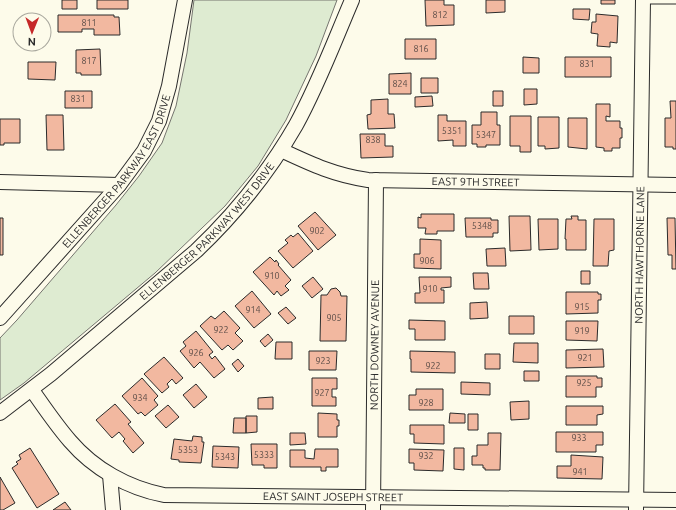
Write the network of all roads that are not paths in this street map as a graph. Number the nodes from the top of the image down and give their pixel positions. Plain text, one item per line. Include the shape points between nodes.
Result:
1 (185, 0) edge
2 (352, 0) edge
3 (643, 0) edge
4 (676, 0) edge
5 (280, 150) junction
6 (376, 180) junction
7 (0, 182) edge
8 (640, 184) junction
9 (119, 185) junction
10 (676, 185) edge
11 (0, 318) edge
12 (32, 390) junction
13 (0, 413) edge
14 (110, 474) junction
15 (676, 500) edge
16 (372, 504) edge
17 (636, 505) edge
18 (113, 510) edge

1 - 9 street, ELLENBERGER PARKWAY EAST DRIVE via 169,86 159,121 144,151
2 - 5 street, ELLENBERGER PARKWAY WEST DRIVE via 316,85
3 - 4 lane
3 - 8 street, NORTH HAWTHORNE LANE
5 - 6 street, EAST 9TH STREET via 325,170 353,178
5 - 12 street, ELLENBERGER PARKWAY WEST DRIVE via 239,206 211,237
6 - 8 street, EAST 9TH STREET
6 - 16 street, NORTH DOWNEY AVENUE
7 - 9 street
8 - 10 street, EAST 9TH STREET
8 - 17 street, NORTH HAWTHORNE LANE
9 - 11 street, ELLENBERGER PARKWAY EAST DRIVE
12 - 13 street, ELLENBERGER PARKWAY WEST DRIVE
12 - 14 street, EAST SAINT JOSEPH STREET via 70,442 93,463
14 - 16 street, EAST SAINT JOSEPH STREET via 135,486 164,495
14 - 18 street
15 - 17 street, EAST SAINT JOSEPH STREET
16 - 17 street, EAST SAINT JOSEPH STREET

